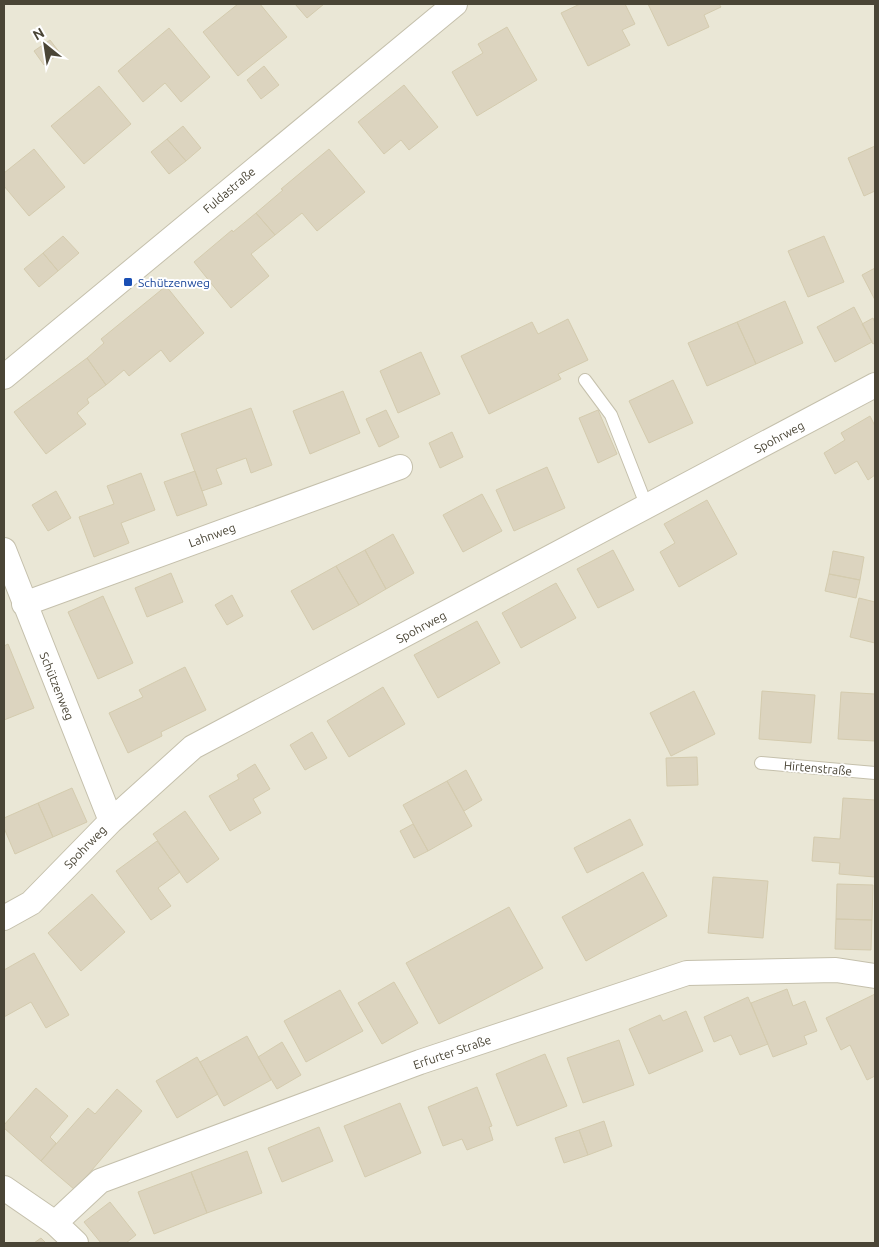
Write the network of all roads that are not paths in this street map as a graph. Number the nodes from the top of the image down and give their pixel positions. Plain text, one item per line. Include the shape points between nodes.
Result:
1 (455, 4) edge
2 (4, 377) edge
3 (585, 380) dead end
4 (875, 385) edge
5 (400, 467) dead end
6 (647, 507) junction
7 (4, 550) edge
8 (24, 604) junction
9 (761, 763) dead end
10 (875, 773) edge
11 (111, 821) junction
12 (4, 918) edge
13 (875, 976) edge
14 (4, 1188) edge
15 (54, 1224) junction
16 (76, 1243) edge

1 - 2 street, Fuldastraße
3 - 6 lane via 611,415
4 - 6 street, Spohrweg
5 - 8 street, Lahnweg
6 - 11 street, Spohrweg via 193,747
7 - 8 street, Schützenweg
8 - 11 street, Schützenweg
9 - 10 lane, Hirtenstraße
11 - 12 street, Spohrweg via 31,903
13 - 15 street, Erfurter Straße via 836,970 687,973 420,1062 100,1180
14 - 15 street
15 - 16 street

